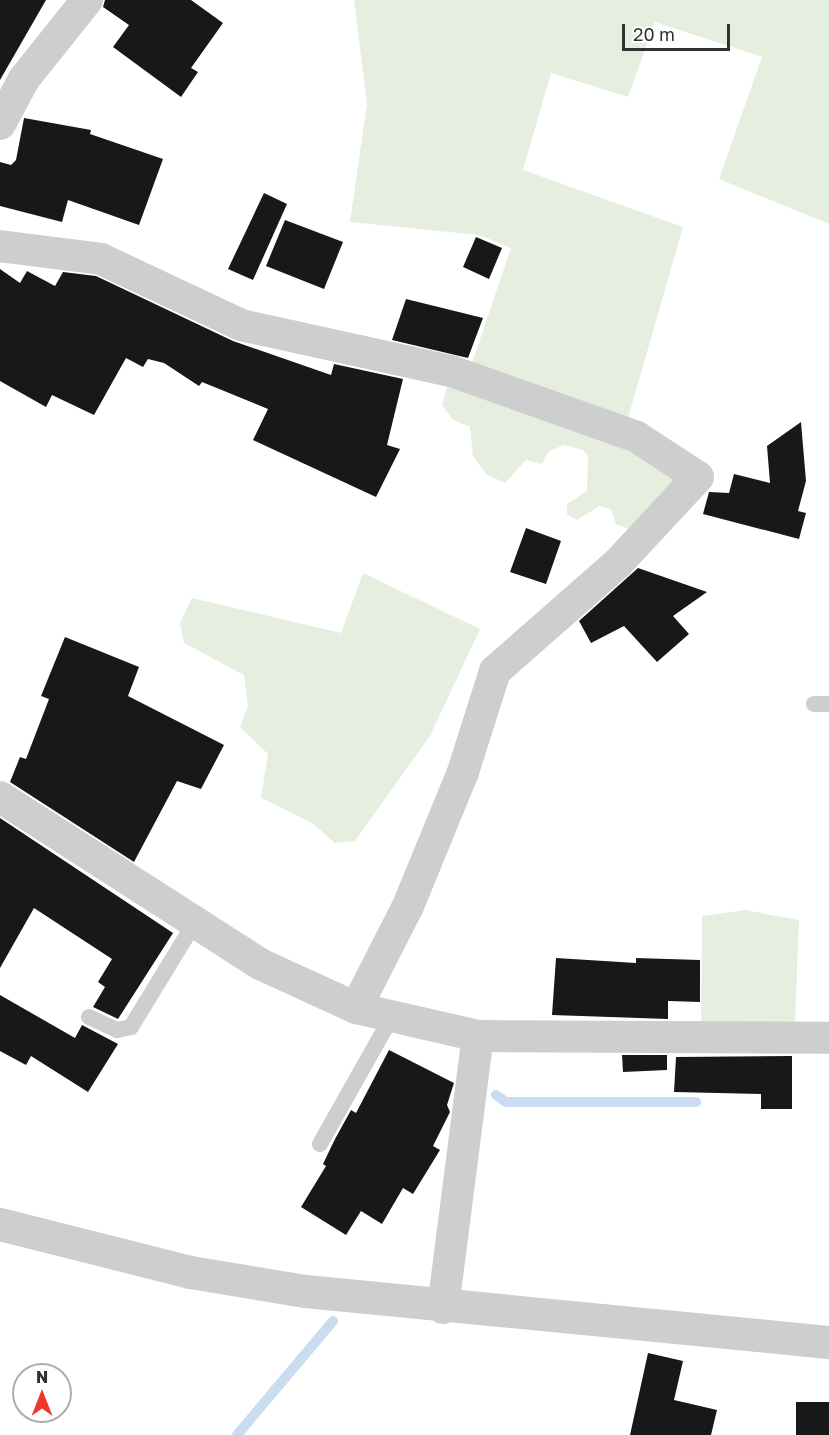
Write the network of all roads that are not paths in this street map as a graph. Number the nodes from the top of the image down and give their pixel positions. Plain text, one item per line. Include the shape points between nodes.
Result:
1 (87, 0) edge
2 (0, 124) edge
3 (0, 246) edge
4 (0, 797) edge
5 (195, 922) junction
6 (356, 1008) junction
7 (392, 1016) junction
8 (89, 1017) dead end
9 (478, 1036) junction
10 (829, 1038) edge
11 (320, 1144) dead end
12 (0, 1224) edge
13 (443, 1308) junction
14 (829, 1342) edge

1 - 2 street via 24,79
3 - 6 street via 101,259 241,325 451,371 637,437 698,477 618,563 495,672 463,772 408,906
4 - 5 street
5 - 6 street via 261,964
5 - 8 lane via 131,1027 117,1030
6 - 7 street
7 - 9 street
7 - 11 lane
9 - 10 street
9 - 13 street
12 - 13 street via 190,1272
13 - 14 street

